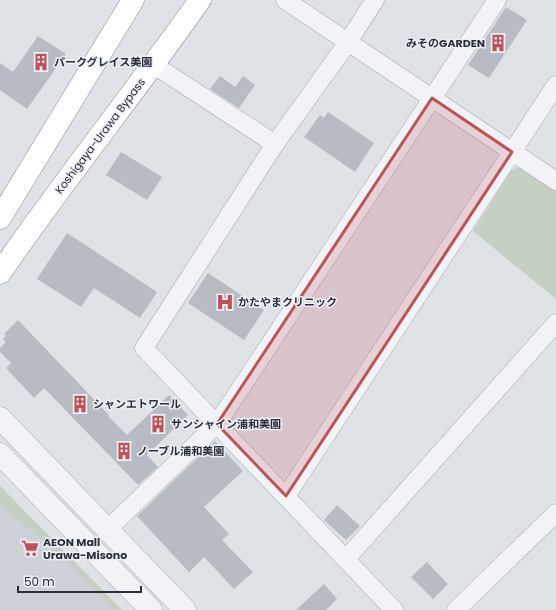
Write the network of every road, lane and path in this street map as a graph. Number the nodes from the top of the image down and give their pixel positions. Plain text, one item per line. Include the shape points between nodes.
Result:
1 (133, 0) edge
2 (200, 0) edge
3 (285, 0) edge
4 (375, 0) edge
5 (497, 0) edge
6 (348, 42) junction
7 (154, 65) junction
8 (556, 85) edge
9 (432, 98) junction
10 (275, 144) junction
11 (512, 152) junction
12 (556, 181) edge
13 (0, 218) edge
14 (0, 273) edge
15 (556, 323) edge
16 (0, 418) edge
17 (217, 424) junction
18 (0, 454) edge
19 (286, 496) junction
20 (556, 513) edge
21 (108, 530) junction
22 (346, 559) junction
23 (151, 610) edge
24 (185, 610) edge
25 (394, 610) edge
26 (456, 610) edge

1 - 13 highway
2 - 7 highway, Koshigaya-Urawa Bypass
3 - 6 street
4 - 6 street
5 - 9 street
6 - 9 street
6 - 10 street
7 - 10 street
7 - 14 highway, Koshigaya-Urawa Bypass
8 - 11 street
9 - 11 street
9 - 17 street
10 - 17 street via 144,348
11 - 12 street
11 - 19 street
15 - 22 street
16 - 21 street
17 - 19 street
17 - 21 street
18 - 23 street
19 - 22 street
20 - 26 street
21 - 24 street
22 - 25 street

